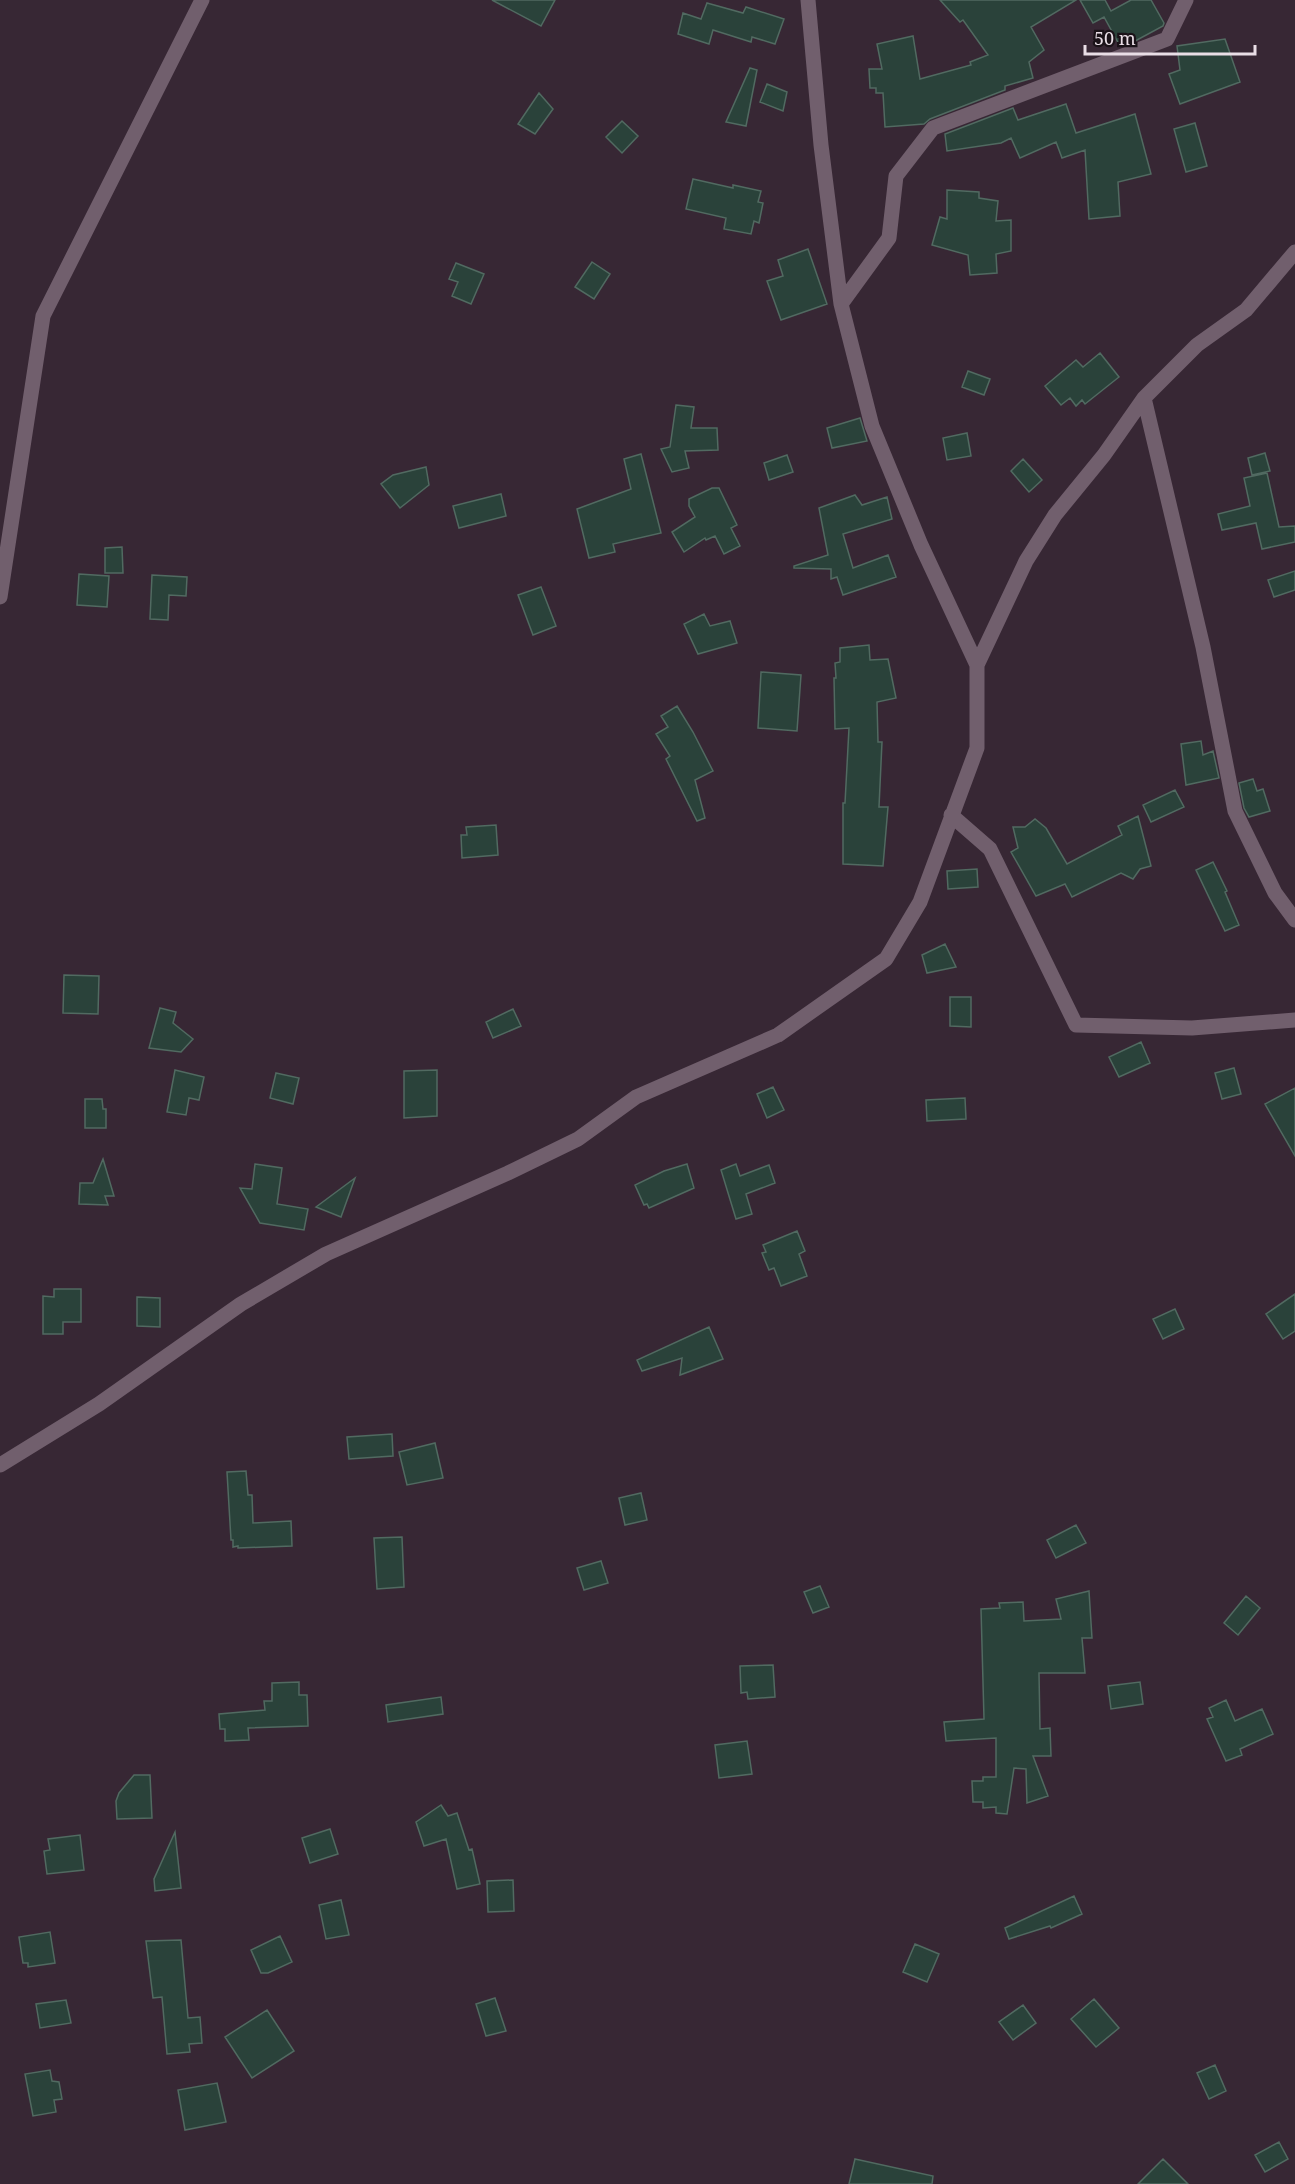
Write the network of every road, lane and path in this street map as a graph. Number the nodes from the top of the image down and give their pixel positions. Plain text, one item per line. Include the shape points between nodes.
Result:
1 (202, 0) edge
2 (808, 0) edge
3 (1186, 0) edge
4 (1295, 252) edge
5 (841, 304) junction
6 (1144, 398) junction
7 (0, 597) edge
8 (977, 665) junction
9 (951, 815) junction
10 (1295, 920) edge
11 (1295, 1020) edge
12 (0, 1465) edge

1 - 7 street via 43,316
2 - 5 street
3 - 5 street via 1167,39 933,128 896,176 889,238
4 - 6 street via 1246,310 1197,345
5 - 8 street via 872,426 921,545
6 - 8 street via 1055,515 1026,561
6 - 10 street via 1203,647 1235,810 1275,893
8 - 9 street via 977,748
9 - 11 street via 990,849 1076,1025 1192,1028
9 - 12 street via 920,902 886,959 778,1035 636,1097 578,1139 508,1173 326,1254 241,1304 99,1404

